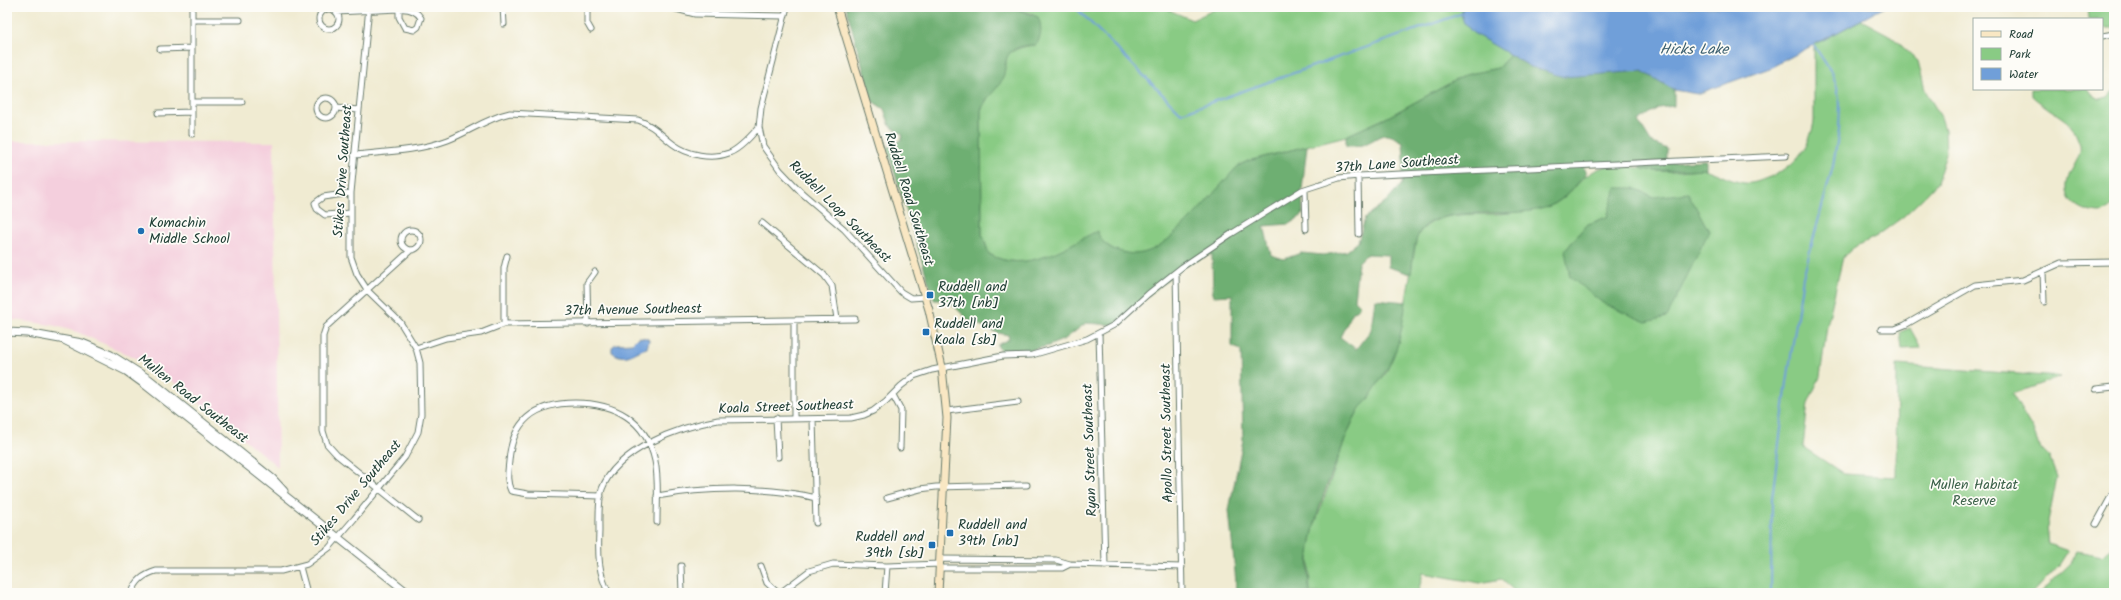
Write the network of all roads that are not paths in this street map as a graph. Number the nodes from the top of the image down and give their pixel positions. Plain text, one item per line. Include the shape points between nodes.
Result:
1 (192, 7) edge
2 (503, 7) edge
3 (587, 7) edge
4 (670, 7) edge
5 (788, 7) edge
6 (837, 7) edge
7 (369, 9) edge
8 (399, 9) junction
9 (336, 12) junction
10 (785, 16) junction
11 (192, 20) junction
12 (240, 20) dead end
13 (504, 24) dead end
14 (591, 30) dead end
15 (2114, 34) edge
16 (2103, 36) edge
17 (160, 48) dead end
18 (192, 48) junction
19 (192, 102) junction
20 (242, 102) dead end
21 (336, 108) dead end
22 (359, 110) junction
23 (192, 112) junction
24 (158, 113) dead end
25 (759, 127) junction
26 (192, 134) dead end
27 (354, 155) junction
28 (1786, 156) dead end
29 (1358, 176) junction
30 (1305, 190) junction
31 (351, 193) junction
32 (350, 213) junction
33 (762, 223) dead end
34 (1306, 229) dead end
35 (1359, 234) dead end
36 (411, 250) junction
37 (507, 256) dead end
38 (2114, 262) edge
39 (2043, 271) junction
40 (595, 272) dead end
41 (1176, 272) junction
42 (368, 291) junction
43 (925, 297) junction
44 (2044, 302) dead end
45 (837, 319) junction
46 (855, 319) dead end
47 (794, 320) junction
48 (504, 324) junction
49 (588, 324) junction
50 (1881, 328) dead end
51 (7, 332) edge
52 (1099, 333) junction
53 (416, 348) junction
54 (942, 367) junction
55 (2114, 387) edge
56 (2096, 389) dead end
57 (894, 395) junction
58 (1018, 402) dead end
59 (947, 411) junction
60 (776, 418) junction
61 (794, 419) junction
62 (813, 419) junction
63 (649, 445) junction
64 (900, 448) dead end
65 (778, 457) dead end
66 (1027, 485) dead end
67 (378, 487) junction
68 (944, 487) junction
69 (2114, 491) edge
70 (601, 496) junction
71 (657, 496) junction
72 (816, 498) junction
73 (886, 498) dead end
74 (418, 520) dead end
75 (657, 522) dead end
76 (816, 523) dead end
77 (2096, 524) dead end
78 (339, 538) junction
79 (940, 564) junction
80 (1070, 564) junction
81 (681, 566) dead end
82 (761, 566) dead end
83 (887, 566) junction
84 (1105, 566) junction
85 (300, 567) junction
86 (1182, 567) junction
87 (132, 593) edge
88 (307, 593) edge
89 (408, 593) edge
90 (609, 593) edge
91 (682, 593) edge
92 (779, 593) edge
93 (885, 593) edge
94 (938, 593) edge
95 (1182, 593) edge

1 - 11 street
2 - 13 street
3 - 14 street via 587,23
4 - 10 street via 695,14
5 - 10 street, Ruddell Loop Southeast
6 - 43 main road, Ruddell Road Southeast
7 - 8 street
7 - 9 street
7 - 22 street, Stikes Drive Southeast
8 - 8 street via 399,17 405,28 418,28 421,18 419,14 413,10
9 - 9 street via 327,9 321,12 319,18 322,26 327,29 336,26 339,20
10 - 25 street, Ruddell Loop Southeast via 763,99
11 - 12 street
11 - 18 street
15 - 16 street
17 - 18 street
18 - 19 street
19 - 20 street
19 - 23 street
21 - 22 street
22 - 27 street, Stikes Drive Southeast
23 - 24 street
23 - 26 street
25 - 27 street via 730,153 713,157 685,152 649,124 638,120 510,114 491,119 462,134 431,145
25 - 43 street, Ruddell Loop Southeast via 763,146 780,170 802,193 844,229 901,292 911,298
27 - 31 street, Stikes Drive Southeast
28 - 29 street, 37th Lane Southeast
29 - 30 street, 37th Lane Southeast via 1340,178
29 - 35 street
30 - 34 street
30 - 41 street, 37th Lane Southeast via 1231,234
31 - 32 street, Stikes Drive Southeast
31 - 32 street via 323,197 316,203 317,209 325,215
32 - 42 street, Stikes Drive Southeast via 351,257 357,274
33 - 45 street via 824,275 832,286
36 - 36 street via 403,246 401,238 406,230 412,229 419,232 422,240 418,248
36 - 42 street
37 - 48 street via 504,268
38 - 39 street via 2061,263
39 - 44 street
39 - 50 street via 2023,280 1976,285 1905,325 1895,329
40 - 49 street via 587,283
41 - 52 street, 37th Lane Southeast via 1114,325
41 - 86 street, Apollo Street Southeast
42 - 53 street, Stikes Drive Southeast via 400,322
42 - 67 street via 329,323 324,332 323,431 327,444 337,455
43 - 54 main road, Ruddell Road Southeast
45 - 46 street, 37th Avenue Southeast
45 - 47 street, 37th Avenue Southeast
47 - 49 street, 37th Avenue Southeast
47 - 61 street
48 - 49 street, 37th Avenue Southeast
48 - 53 street, 37th Avenue Southeast via 481,333 446,338
51 - 78 street, Mullen Road Southeast via 64,340 120,368 144,384
52 - 54 street, 37th Lane Southeast via 1088,339 1032,355 1004,356
52 - 84 street, Ryan Street Southeast
53 - 67 street, Stikes Drive Southeast via 420,363 421,414 418,432 405,456
54 - 57 street, Koala Street Southeast via 914,376
54 - 59 main road, Ruddell Road Southeast
55 - 56 street
57 - 62 street, Koala Street Southeast via 864,415
57 - 64 street via 901,410
58 - 59 street
59 - 68 main road, Ruddell Road Southeast
60 - 61 street, Koala Street Southeast
60 - 63 street, Koala Street Southeast via 699,424
60 - 65 street
61 - 62 street, Koala Street Southeast
62 - 72 street
63 - 70 street, Koala Street Southeast via 629,455 617,465 608,476
63 - 70 street via 641,430 623,413 591,403 559,403 546,406 522,422 513,436 510,447 507,484 511,491 517,494
63 - 71 street via 655,461
66 - 68 street
67 - 74 street
67 - 78 street, Stikes Drive Southeast
68 - 73 street via 920,489
68 - 79 main road, Ruddell Road Southeast
69 - 77 street
70 - 90 street, Koala Street Southeast via 599,558 604,584
71 - 72 street via 728,490 801,494
71 - 75 street
72 - 76 street
78 - 85 street, Stikes Drive Southeast via 319,557
78 - 89 street, Mullen Road Southeast
79 - 80 street via 1056,560
79 - 80 street via 1062,568
79 - 83 street
79 - 94 main road, Ruddell Road Southeast
80 - 84 street
81 - 91 street
82 - 92 street via 767,582
83 - 92 street via 833,564 818,567 799,576
83 - 93 street
84 - 86 street
85 - 87 street, Stikes Drive Southeast via 259,571 156,571 142,577
85 - 88 street
86 - 95 street, Apollo Street Southeast

